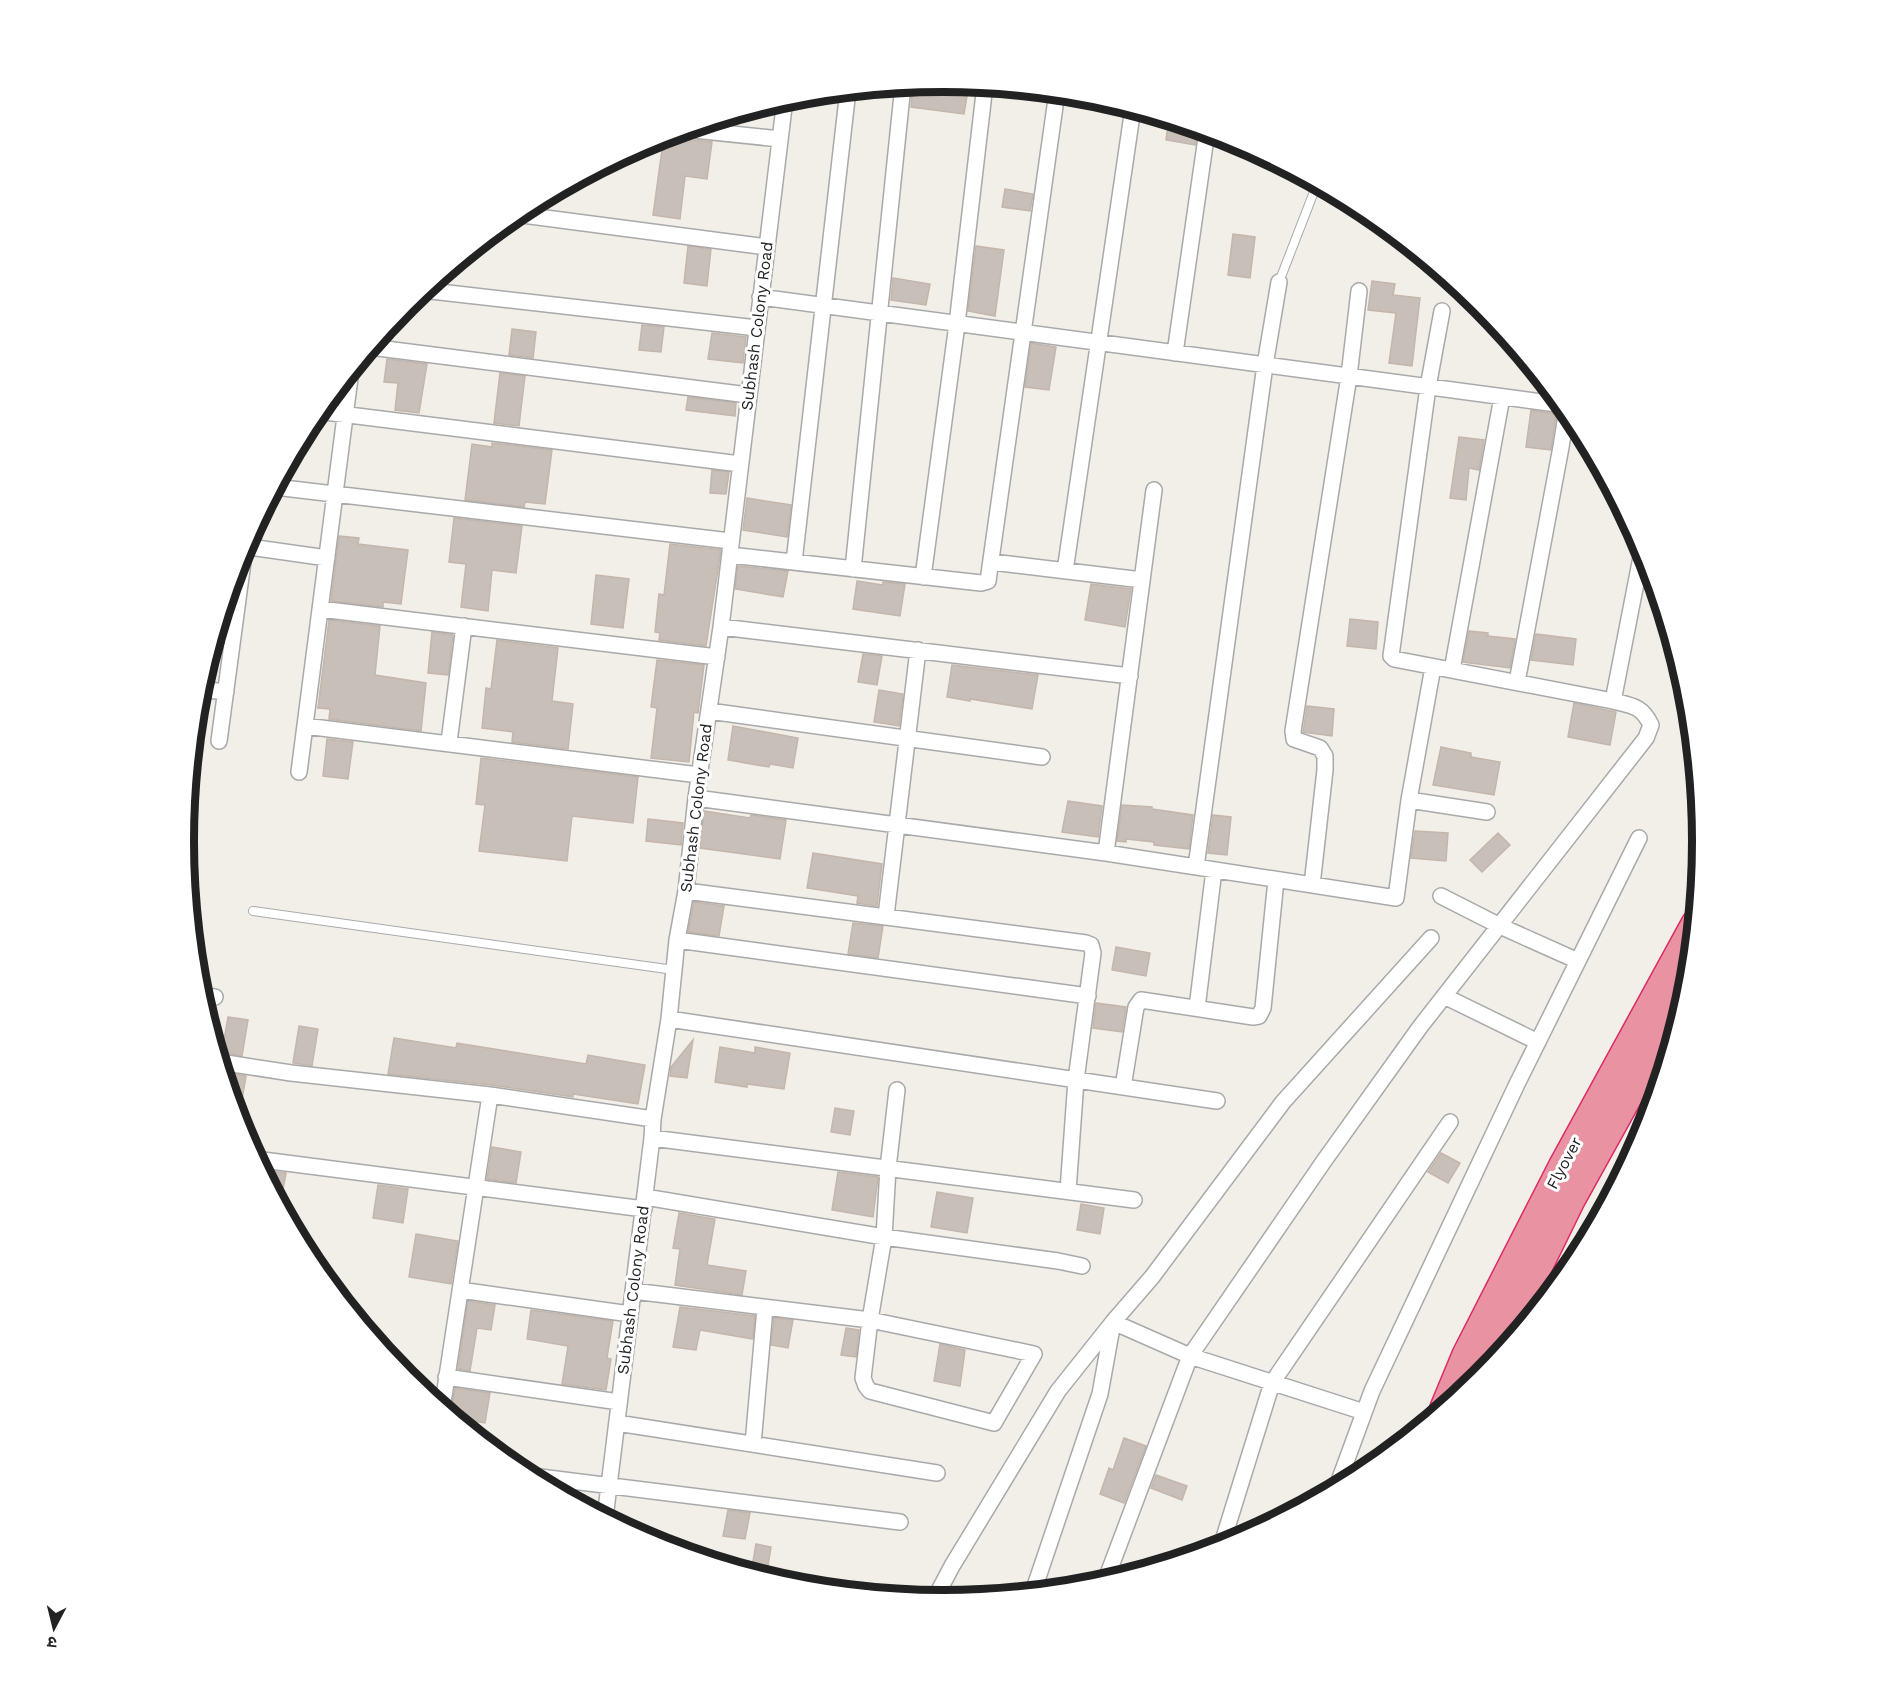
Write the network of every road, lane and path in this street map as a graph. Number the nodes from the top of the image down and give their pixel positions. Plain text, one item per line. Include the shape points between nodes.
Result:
1 (902, 93) edge
2 (983, 93) edge
3 (847, 98) edge
4 (1056, 100) edge
5 (784, 109) edge
6 (1132, 116) edge
7 (702, 131) edge
8 (780, 139) junction
9 (1206, 140) edge
10 (1314, 190) edge
11 (530, 216) edge
12 (767, 247) junction
13 (1279, 282) joint
14 (434, 291) edge
15 (1359, 291) dead end
16 (760, 297) junction
17 (823, 306) junction
18 (1442, 311) dead end
19 (880, 313) junction
20 (957, 324) junction
21 (757, 328) junction
22 (1024, 333) junction
23 (1098, 342) junction
24 (378, 348) edge
25 (1175, 353) junction
26 (1265, 365) junction
27 (1349, 376) junction
28 (350, 383) edge
29 (1428, 387) junction
30 (748, 395) junction
31 (1503, 397) junction
32 (1551, 403) edge
33 (329, 413) edge
34 (346, 415) junction
35 (1564, 423) edge
36 (740, 464) junction
37 (282, 488) edge
38 (1154, 490) dead end
39 (335, 495) junction
40 (254, 547) edge
41 (730, 548) junction
42 (327, 558) junction
43 (794, 562) junction
44 (992, 562) junction
45 (1639, 565) edge
46 (853, 569) junction
47 (1065, 571) junction
48 (923, 577) junction
49 (1142, 580) junction
50 (320, 609) junction
51 (227, 620) edge
52 (464, 626) junction
53 (721, 627) junction
54 (918, 650) junction
55 (717, 657) junction
56 (1433, 667) junction
57 (1452, 670) junction
58 (1130, 676) junction
59 (1516, 682) junction
60 (209, 690) edge
61 (226, 692) junction
62 (1613, 701) junction
63 (709, 711) junction
64 (305, 726) junction
65 (906, 739) junction
66 (219, 741) dead end
67 (449, 742) junction
68 (1042, 757) dead end
69 (299, 772) dead end
70 (699, 775) junction
71 (696, 798) junction
72 (1409, 800) junction
73 (1487, 812) dead end
74 (896, 825) junction
75 (1640, 838) dead end
76 (1106, 853) junction
77 (1196, 867) junction
78 (1214, 870) junction
79 (1276, 880) junction
80 (1312, 885) junction
81 (686, 891) junction
82 (1441, 896) dead end
83 (253, 911) dead end
84 (886, 916) junction
85 (1500, 926) junction
86 (1431, 938) dead end
87 (677, 940) junction
88 (1686, 941) edge
89 (1578, 961) junction
90 (674, 970) junction
91 (1088, 996) junction
92 (1444, 996) junction
93 (1197, 1008) junction
94 (669, 1018) junction
95 (1670, 1021) edge
96 (1538, 1042) junction
97 (227, 1063) edge
98 (1076, 1080) junction
99 (1123, 1087) junction
100 (897, 1090) dead end
101 (489, 1095) junction
102 (1217, 1101) dead end
103 (653, 1119) junction
104 (1450, 1122) dead end
105 (652, 1138) junction
106 (266, 1160) edge
107 (888, 1168) junction
108 (475, 1187) junction
109 (1068, 1191) junction
110 (1134, 1200) dead end
111 (644, 1203) junction
112 (884, 1237) junction
113 (1082, 1266) dead end
114 (460, 1290) junction
115 (633, 1291) junction
116 (765, 1308) junction
117 (630, 1314) junction
118 (870, 1320) junction
119 (1113, 1322) junction
120 (1503, 1339) edge
121 (1190, 1356) junction
122 (446, 1377) junction
123 (1272, 1383) junction
124 (1451, 1392) edge
125 (443, 1400) edge
126 (619, 1402) junction
127 (1364, 1413) junction
128 (617, 1423) junction
129 (753, 1444) junction
130 (936, 1473) dead end
131 (1341, 1475) edge
132 (548, 1478) edge
133 (609, 1484) junction
134 (606, 1510) edge
135 (900, 1522) dead end
136 (1225, 1535) edge
137 (1109, 1571) edge
138 (1036, 1585) edge
139 (939, 1590) edge

1 - 19 street
2 - 20 street
3 - 17 street
4 - 22 street
5 - 8 street, Subhash Colony Road
6 - 23 street
7 - 8 street
8 - 12 street, Subhash Colony Road
9 - 25 street
10 - 13 lane
11 - 12 street
12 - 16 street, Subhash Colony Road
13 - 26 street
14 - 21 street
15 - 27 street
16 - 17 street
16 - 21 street, Subhash Colony Road
17 - 19 street
17 - 43 street
18 - 29 street
19 - 20 street
19 - 46 street
20 - 22 street
20 - 48 street
21 - 30 street, Subhash Colony Road
22 - 23 street
22 - 44 street
23 - 25 street
23 - 47 street
24 - 30 street
25 - 26 street
26 - 27 street
26 - 77 street
27 - 29 street
27 - 80 street via 1293,731 1294,739 1320,748 1325,756
28 - 34 street
29 - 31 street
29 - 56 street via 1390,653 1394,659
30 - 36 street, Subhash Colony Road
31 - 32 street
31 - 57 street
33 - 34 street
34 - 36 street
34 - 39 street
35 - 59 street
36 - 41 street, Subhash Colony Road
37 - 39 street
38 - 49 street
39 - 41 street
39 - 42 street
40 - 42 street
41 - 43 street
41 - 53 street, Subhash Colony Road
42 - 50 street
43 - 46 street
44 - 47 street
44 - 48 street via 985,583
45 - 62 street
46 - 48 street
47 - 49 street
49 - 58 street
50 - 52 street
50 - 64 street
51 - 61 street
52 - 55 street
52 - 67 street
53 - 54 street
53 - 55 street, Subhash Colony Road
54 - 58 street
54 - 65 street
55 - 63 street, Subhash Colony Road
56 - 57 street
56 - 72 street
57 - 59 street
58 - 76 street
59 - 62 street
60 - 61 street
61 - 66 street
62 - 85 street via 1639,708 1646,714 1651,725 1647,738
63 - 65 street
63 - 70 street, Subhash Colony Road
64 - 67 street
64 - 69 street
65 - 68 street
65 - 74 street
67 - 70 street
70 - 71 street, Subhash Colony Road
71 - 74 street
71 - 81 street, Subhash Colony Road
72 - 73 street
72 - 80 street via 1396,898
74 - 76 street
74 - 84 street
75 - 89 street
76 - 77 street
77 - 78 street
78 - 79 street
78 - 93 street
79 - 80 street
79 - 93 street via 1259,1016
81 - 84 street
81 - 87 street, Subhash Colony Road
82 - 85 street
83 - 90 lane
84 - 91 street via 1086,943 1093,953
85 - 89 street
85 - 92 street
86 - 119 street via 1283,1102 1152,1277
87 - 90 street, Subhash Colony Road
87 - 91 street
88 - 124 highway, Flyover via 1562,1167
89 - 96 street
90 - 94 street, Subhash Colony Road
91 - 98 street
92 - 96 street
92 - 121 street
93 - 99 street via 1146,999 1138,1002
94 - 98 street
94 - 103 street, Subhash Colony Road
95 - 120 highway, Flyover via 1571,1200
96 - 127 street
97 - 101 street
98 - 99 street
98 - 109 street
99 - 102 street
100 - 107 street
101 - 103 street
101 - 108 street
103 - 105 street, Subhash Colony Road
104 - 123 street
105 - 107 street
105 - 111 street, Subhash Colony Road
106 - 108 street
107 - 109 street
107 - 112 street
108 - 111 street
108 - 114 street
109 - 110 street
111 - 112 street
111 - 115 street, Subhash Colony Road
112 - 113 street
112 - 118 street
114 - 117 street
114 - 122 street
115 - 116 street
115 - 117 street, Subhash Colony Road
116 - 118 street
116 - 129 street
117 - 126 street, Subhash Colony Road
118 - 118 street via 980,1343 1034,1354 994,1423 870,1391 863,1378
119 - 121 street
119 - 138 street via 1100,1394
119 - 139 street via 1058,1391
121 - 123 street
121 - 137 street
122 - 125 street
122 - 126 street
123 - 127 street
123 - 136 street
126 - 128 street, Subhash Colony Road
127 - 131 street
128 - 129 street
128 - 133 street, Subhash Colony Road
129 - 130 street
132 - 133 street
133 - 134 street, Subhash Colony Road
133 - 135 street

